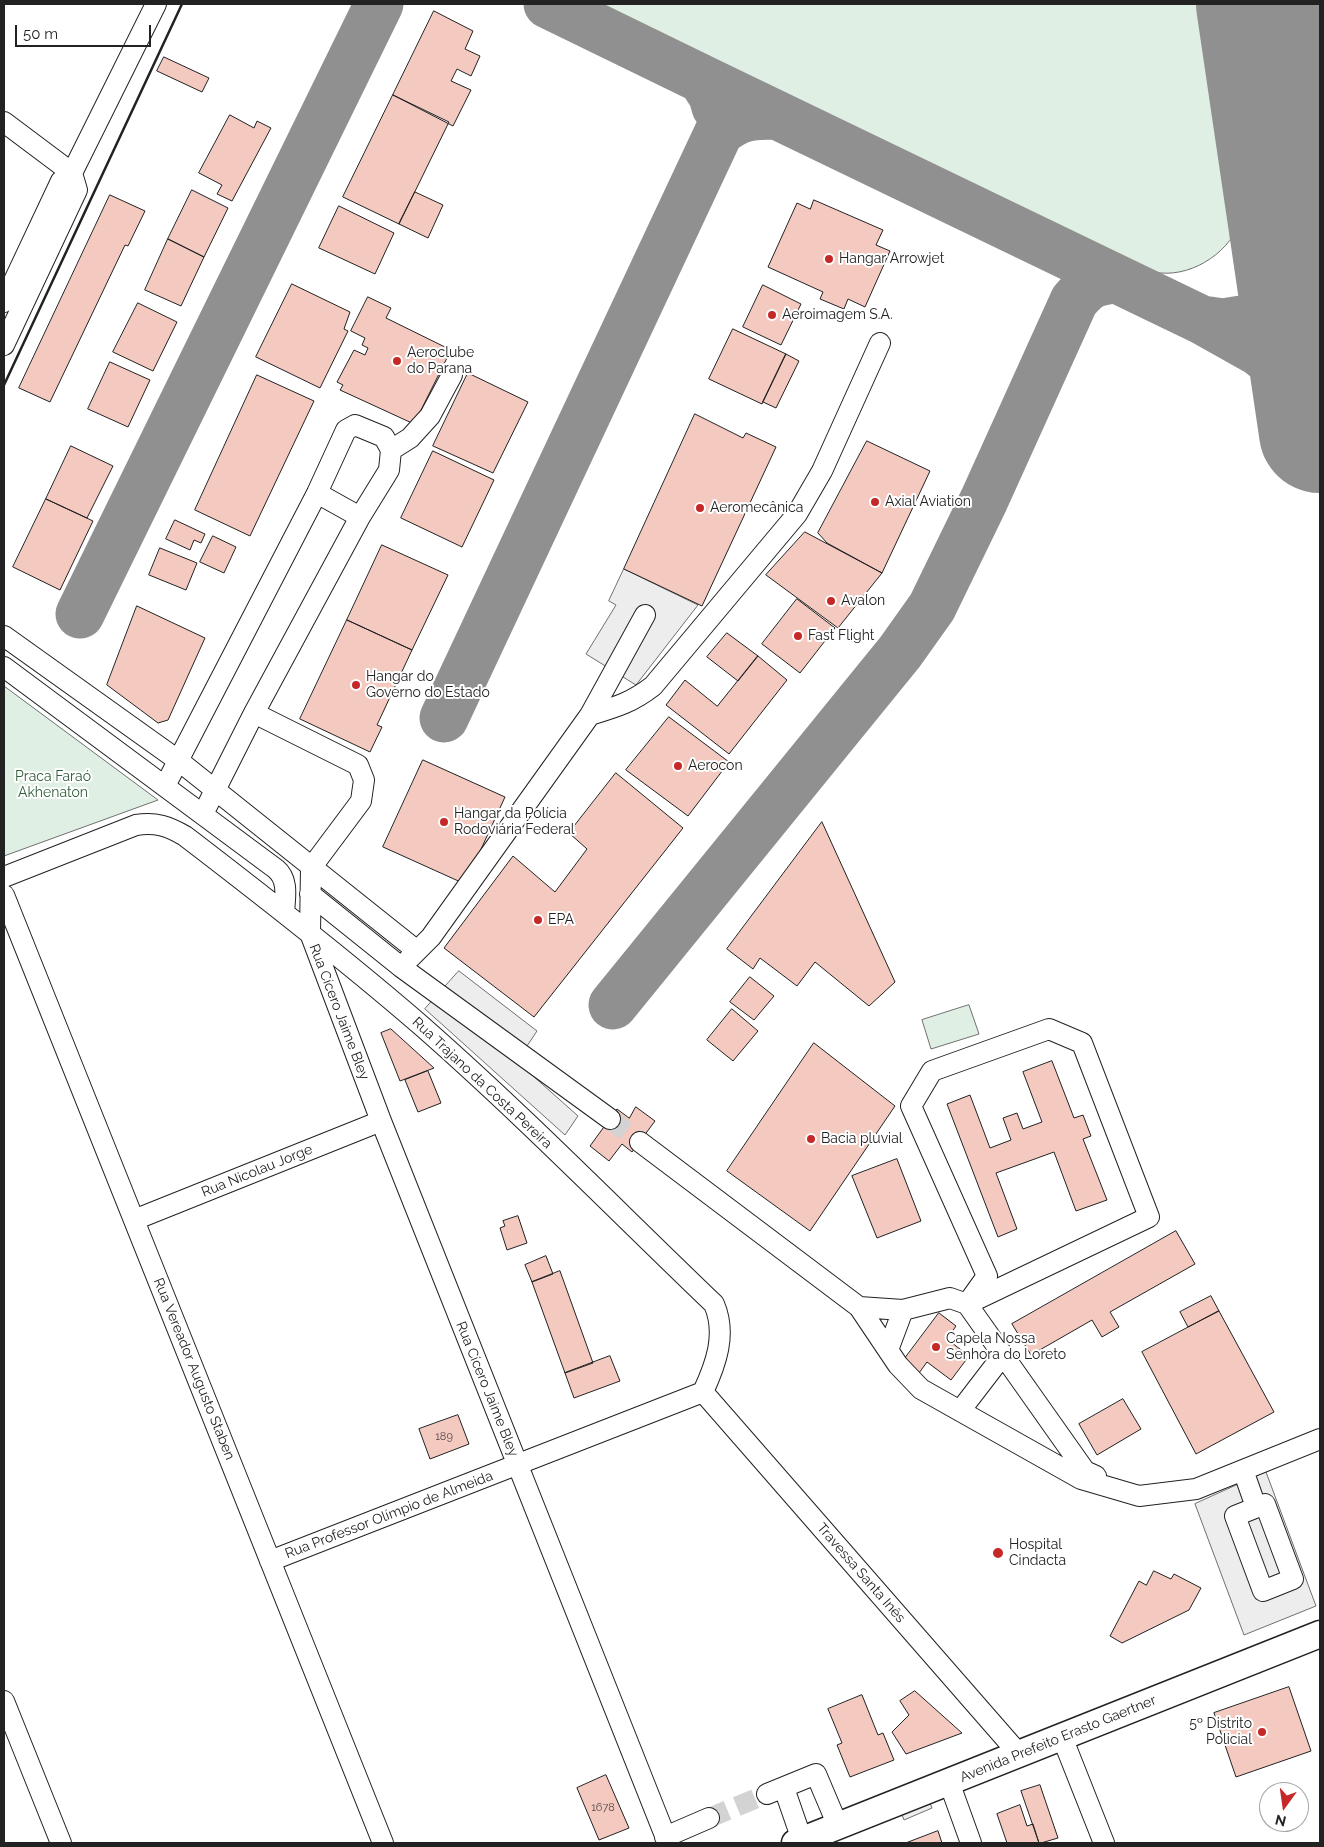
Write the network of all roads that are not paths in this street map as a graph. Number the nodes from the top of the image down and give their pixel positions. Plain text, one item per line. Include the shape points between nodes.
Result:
1 (156, 4) edge
2 (4, 122) edge
3 (72, 173) junction
4 (34, 259) junction
5 (4, 302) edge
6 (880, 342) dead end
7 (4, 346) edge
8 (452, 375) dead end
9 (391, 450) junction
10 (317, 493) junction
11 (360, 517) junction
12 (645, 615) dead end
13 (4, 636) edge
14 (4, 667) edge
15 (254, 713) junction
16 (590, 715) junction
17 (179, 761) junction
18 (165, 786) junction
19 (215, 790) junction
20 (203, 814) junction
21 (311, 868) junction
22 (4, 877) edge
23 (310, 894) junction
24 (4, 895) edge
25 (284, 912) junction
26 (310, 933) junction
27 (416, 950) junction
28 (400, 967) junction
29 (610, 1119) tunnel mouth
30 (381, 1121) junction
31 (640, 1142) tunnel mouth
32 (134, 1220) junction
33 (967, 1304) junction
34 (859, 1307) junction
35 (903, 1310) junction
36 (888, 1350) junction
37 (1003, 1355) junction
38 (703, 1392) junction
39 (960, 1411) junction
40 (1320, 1439) edge
41 (517, 1464) junction
42 (1243, 1470) junction
43 (1139, 1496) junction
44 (1256, 1507) dead end
45 (270, 1561) junction
46 (1320, 1634) edge
47 (4, 1701) edge
48 (1062, 1737) junction
49 (1019, 1754) junction
50 (949, 1782) junction
51 (709, 1818) tunnel mouth
52 (838, 1826) junction
53 (666, 1840) edge
54 (799, 1842) edge
55 (61, 1843) edge
56 (383, 1843) edge
57 (971, 1843) edge
58 (1104, 1843) edge

1 - 3 street
2 - 3 street
3 - 4 street via 61,181
4 - 5 street
4 - 7 street
6 - 16 street via 822,471 797,514 653,686 625,705
8 - 9 street via 430,416 410,438
9 - 10 street via 384,437 355,425 346,430
9 - 11 street via 390,470
10 - 11 street
10 - 17 street
11 - 15 street
12 - 16 street
13 - 17 street
14 - 18 street
15 - 19 street
15 - 21 street via 358,765 364,780 362,801
16 - 27 street via 431,937
17 - 18 street
17 - 19 street
18 - 20 street
19 - 20 street
19 - 21 street
20 - 25 street via 282,874 286,881
21 - 23 street
21 - 27 street
22 - 25 street, Rua Trajano da Costa Pereira via 136,826 161,824 185,836
23 - 26 street
23 - 28 street
24 - 32 street, Rua Vereador Augusto Staben
25 - 26 street, Rua Trajano da Costa Pereira
26 - 30 street, Rua Cícero Jaime Bley
26 - 38 street, Rua Trajano da Costa Pereira via 468,1068 714,1304 721,1333 719,1350
27 - 28 street
28 - 29 street
30 - 32 street, Rua Nicolau Jorge
30 - 41 street, Rua Cícero Jaime Bley
31 - 34 street
32 - 45 street, Rua Vereador Augusto Staben
33 - 33 street via 1149,1217 1082,1043 1049,1029 932,1071 911,1106 987,1276
33 - 35 street via 950,1298
33 - 37 street
34 - 35 street
34 - 36 street
35 - 36 street
36 - 39 street via 921,1389
37 - 39 street
37 - 43 street via 1084,1471
38 - 41 street, Rua Professor Olímpio de Almeida
38 - 49 street, Travessa Santa Inês
39 - 43 street via 1081,1479
40 - 42 street
41 - 45 street, Rua Professor Olímpio de Almeida
41 - 53 street, Rua Cícero Jaime Bley
42 - 43 street via 1196,1490
42 - 44 street
45 - 56 street, Rua Vereador Augusto Staben
46 - 48 main road, Avenida Prefeito Erasto Gaertner
47 - 55 street
48 - 49 main road, Avenida Prefeito Erasto Gaertner
48 - 58 street
49 - 50 main road, Avenida Prefeito Erasto Gaertner
50 - 52 main road, Avenida Prefeito Erasto Gaertner
50 - 57 street
51 - 53 street
52 - 54 main road, Avenida Prefeito Erasto Gaertner
52 - 54 street via 816,1774 775,1791

